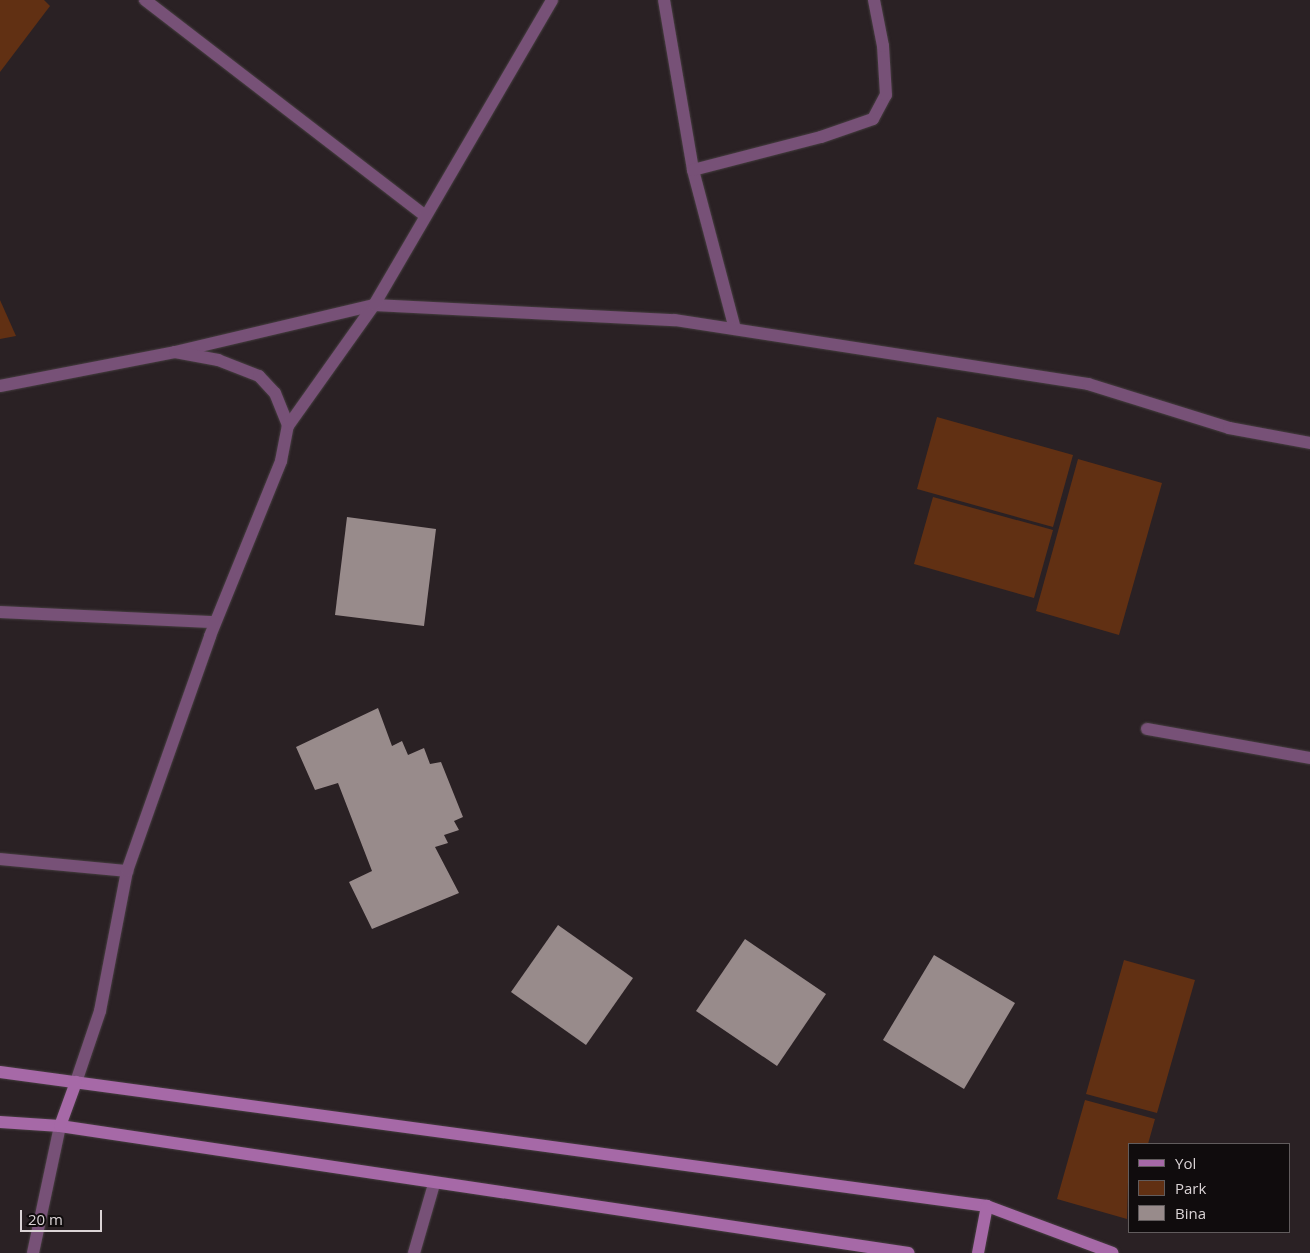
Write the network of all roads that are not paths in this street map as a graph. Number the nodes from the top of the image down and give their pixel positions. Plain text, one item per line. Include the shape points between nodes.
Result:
1 (145, 0) edge
2 (552, 0) edge
3 (664, 0) edge
4 (874, 0) edge
5 (693, 170) junction
6 (424, 215) junction
7 (374, 305) junction
8 (735, 329) junction
9 (174, 352) junction
10 (0, 386) edge
11 (288, 426) junction
12 (1310, 443) edge
13 (0, 612) edge
14 (215, 622) junction
15 (1146, 730) dead end
16 (1310, 758) edge
17 (0, 859) edge
18 (127, 871) junction
19 (0, 1072) edge
20 (76, 1082) junction
21 (0, 1122) edge
22 (60, 1126) junction
23 (434, 1184) junction
24 (987, 1206) junction
25 (33, 1253) edge
26 (414, 1253) edge
27 (909, 1253) edge
28 (978, 1253) edge
29 (1113, 1253) edge

1 - 6 street
2 - 6 street
3 - 5 street
4 - 5 street via 883,46 886,95 873,119 821,137
5 - 8 street
6 - 7 street
7 - 8 street via 675,320
7 - 9 street
7 - 11 street
8 - 12 street via 1088,384 1229,428
9 - 10 street
9 - 11 street via 218,360 259,376 275,393
11 - 14 street via 281,461
13 - 14 street
14 - 18 street
15 - 16 street
17 - 18 street
18 - 20 street via 100,1011
19 - 20 street
20 - 22 street
20 - 24 street
21 - 22 street
22 - 23 street
22 - 25 street
23 - 26 street
23 - 27 street
24 - 28 street
24 - 29 street

